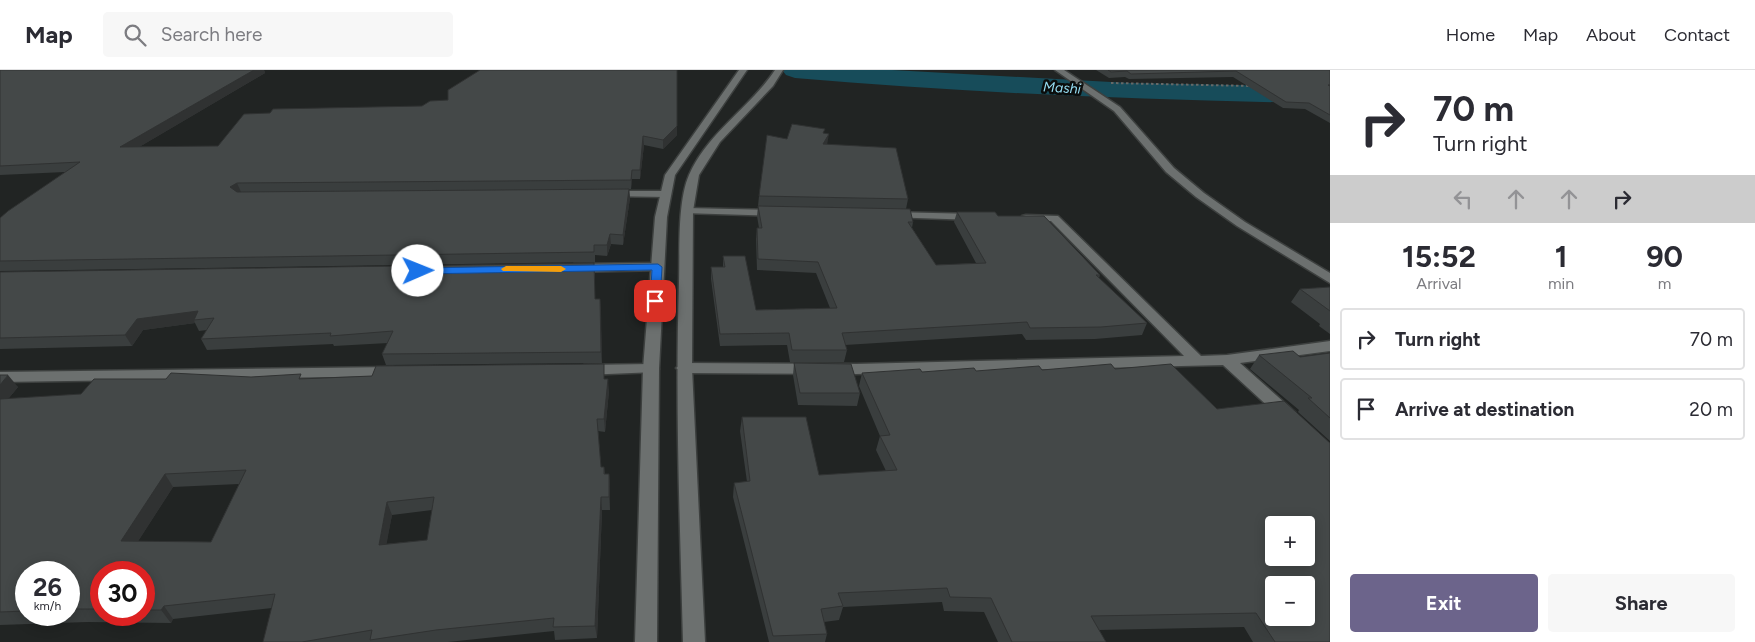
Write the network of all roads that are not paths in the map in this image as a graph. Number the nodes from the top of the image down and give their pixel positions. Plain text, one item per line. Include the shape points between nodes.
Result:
1 (778, 70) edge
2 (1059, 70) edge
3 (739, 75) edge
4 (597, 194) edge
5 (666, 194) junction
6 (687, 211) junction
7 (786, 213) edge
8 (876, 215) edge
9 (985, 217) edge
10 (1014, 218) edge
11 (658, 267) junction
12 (558, 269) edge
13 (1330, 279) edge
14 (1330, 346) edge
15 (1196, 360) junction
16 (1227, 360) junction
17 (684, 368) junction
18 (651, 369) junction
19 (572, 370) edge
20 (404, 372) edge
21 (0, 377) edge
22 (1301, 427) edge
23 (646, 642) edge
24 (694, 642) edge

1 - 6 street via 770,84 716,140 694,175
2 - 13 street via 1117,109 1170,170 1200,195
3 - 5 street via 670,175
4 - 5 street
5 - 11 street via 660,217
6 - 7 street
6 - 17 street
8 - 9 street
10 - 15 street via 1054,218
11 - 12 street
11 - 18 street
14 - 16 street
15 - 16 street
15 - 17 street via 856,369
16 - 22 street
17 - 24 street
18 - 19 street
18 - 23 street
20 - 21 street

